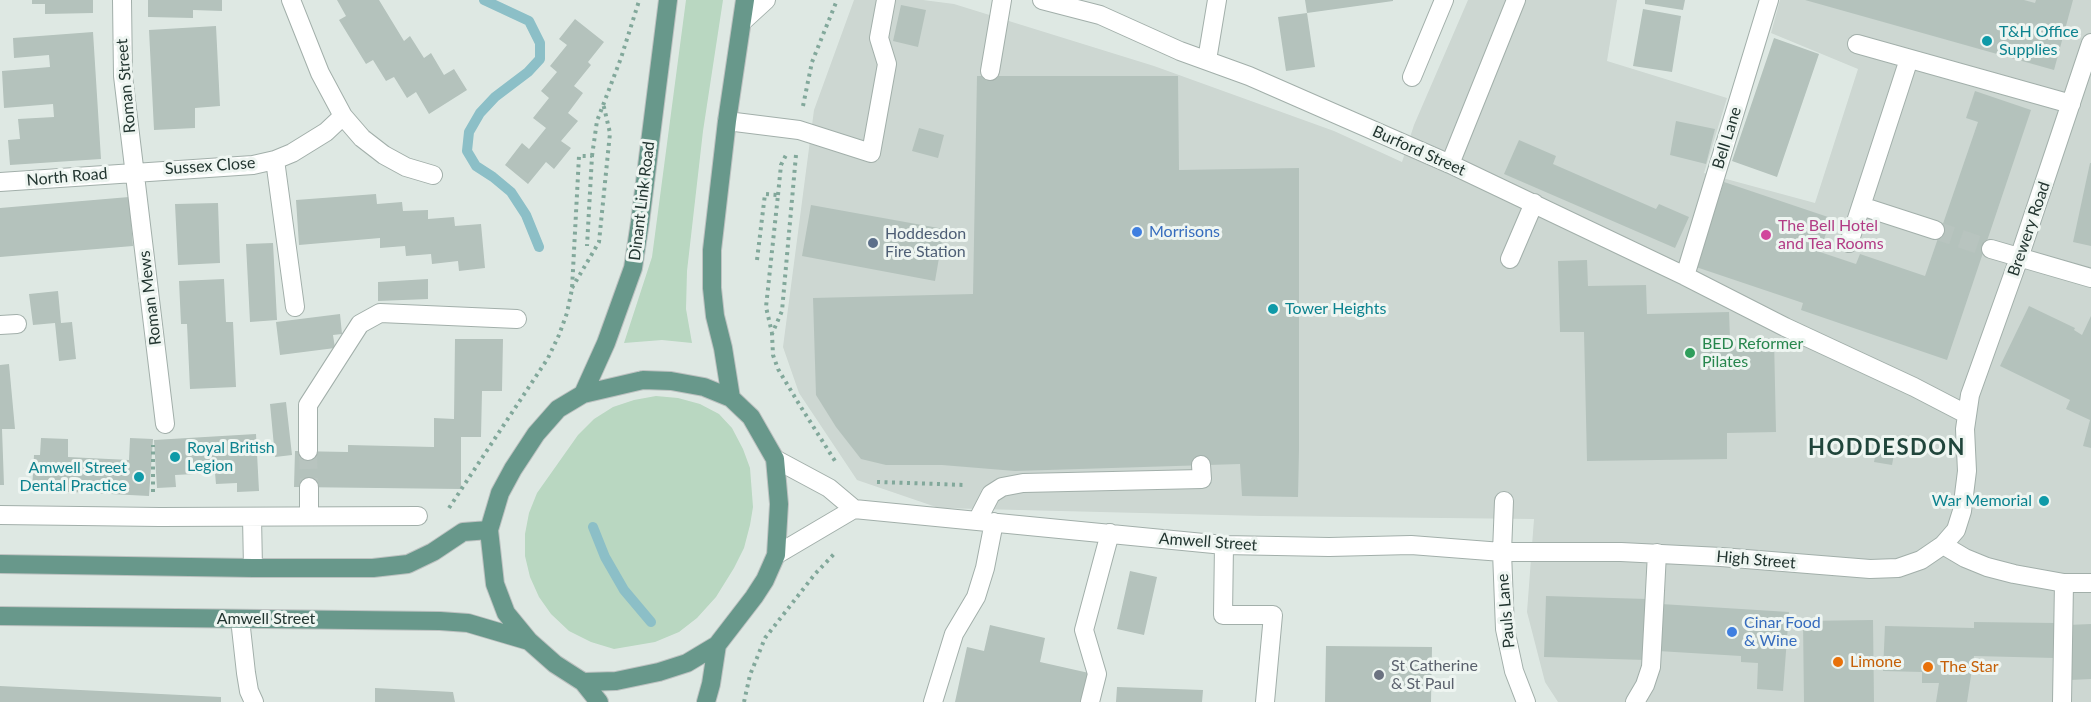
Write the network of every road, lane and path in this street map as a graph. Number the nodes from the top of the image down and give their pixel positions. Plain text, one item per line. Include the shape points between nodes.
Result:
1 (122, 0) edge
2 (291, 0) edge
3 (639, 0) edge
4 (668, 0) edge
5 (746, 0) edge
6 (766, 0) edge
7 (837, 0) edge
8 (886, 0) edge
9 (1002, 0) edge
10 (1042, 0) edge
11 (1217, 0) edge
12 (1443, 0) edge
13 (1516, 0) edge
14 (1769, 0) edge
15 (742, 22) junction
16 (2091, 43) edge
17 (1857, 44) dead end
18 (1909, 59) junction
19 (1207, 60) junction
20 (990, 71) dead end
21 (1412, 77) dead end
22 (603, 104) junction
23 (2071, 104) junction
24 (343, 116) junction
25 (727, 121) junction
26 (799, 130) junction
27 (592, 156) dead end
28 (275, 160) junction
29 (1450, 164) junction
30 (781, 165) dead end
31 (135, 171) junction
32 (433, 175) dead end
33 (0, 182) edge
34 (778, 195) junction
35 (1534, 203) junction
36 (1861, 206) junction
37 (1935, 230) tunnel mouth
38 (1849, 243) dead end
39 (1991, 249) tunnel mouth
40 (2019, 258) junction
41 (1510, 259) dead end
42 (757, 260) dead end
43 (1685, 276) junction
44 (2091, 278) edge
45 (572, 289) dead end
46 (295, 307) dead end
47 (517, 319) dead end
48 (772, 334) junction
49 (583, 394) junction
50 (731, 398) junction
51 (1966, 414) junction
52 (165, 424) joint
53 (308, 451) tunnel mouth
54 (775, 459) junction
55 (838, 465) dead end
56 (1202, 465) dead end
57 (870, 482) dead end
58 (309, 487) tunnel mouth
59 (1002, 488) junction
60 (153, 499) dead end
61 (1504, 501) dead end
62 (854, 509) junction
63 (0, 515) edge
64 (309, 516) junction
65 (418, 516) dead end
66 (252, 517) junction
67 (985, 522) junction
68 (489, 530) junction
69 (1110, 533) junction
70 (1224, 545) junction
71 (1943, 545) junction
72 (841, 546) dead end
73 (1563, 551) joint
74 (1502, 552) junction
75 (1657, 553) junction
76 (776, 555) junction
77 (0, 564) edge
78 (253, 568) junction
79 (2064, 583) junction
80 (2091, 584) edge
81 (0, 616) edge
82 (240, 619) junction
83 (528, 641) junction
84 (717, 645) junction
85 (583, 682) junction
86 (254, 702) edge
87 (599, 702) edge
88 (706, 702) edge
89 (744, 702) edge
90 (933, 702) edge
91 (1090, 702) edge
92 (1265, 702) edge
93 (1526, 702) edge
94 (1635, 702) edge
95 (2062, 702) edge

1 - 31 street, Roman Street via 123,76
2 - 24 street via 320,73
3 - 22 path
4 - 49 main road, Dinant Link Road via 633,268
5 - 15 main road
6 - 15 street
7 - 26 path via 812,62
8 - 26 street via 879,38 887,64 871,153
9 - 20 street
10 - 19 street, Burford Street via 1100,15
11 - 19 street
12 - 21 street
13 - 29 street
14 - 43 street, Bell Lane
15 - 25 main road
16 - 23 street, Brewery Road
17 - 18 street
18 - 23 street
18 - 36 street
19 - 29 street, Burford Street
22 - 27 path
22 - 45 path via 610,133 599,242
23 - 40 street, Brewery Road
24 - 28 street, Sussex Close via 311,143
24 - 32 street via 384,155
25 - 26 street
25 - 50 main road via 712,250 712,288
26 - 48 path via 782,311
28 - 31 street, Sussex Close via 253,165
28 - 46 street
29 - 35 street, Burford Street
30 - 34 path
31 - 33 street, North Road
31 - 52 street, Roman Mews
34 - 42 path via 765,194
34 - 48 path via 766,307
35 - 41 street
35 - 43 street, Burford Street
36 - 37 street
36 - 38 street
39 - 40 street
40 - 44 street
40 - 51 street, Brewery Road
43 - 51 street, Burford Street
47 - 53 street via 380,313 360,324 308,405
48 - 55 path via 778,369
49 - 50 main road via 643,380 704,387
49 - 68 main road via 558,409 536,434 500,493
50 - 54 main road via 751,417
51 - 71 street, High Street via 1963,504 1956,530
52 - 60 path via 153,440
54 - 62 street via 829,488
54 - 76 main road via 779,504
56 - 59 street via 1202,479 1023,483
57 - 59 path
58 - 64 street
59 - 67 street via 991,494
61 - 74 street, Pauls Lane
62 - 67 street, Amwell Street
62 - 76 street
63 - 66 street
64 - 65 street
64 - 66 street
66 - 78 street
67 - 69 street, Amwell Street
67 - 90 street via 985,568 976,597 954,634
68 - 78 main road via 463,532 408,564 373,568
68 - 83 main road via 495,584 506,613
69 - 70 street, Amwell Street
69 - 91 street via 1084,630 1097,674
70 - 74 street, Amwell Street via 1411,545
70 - 92 street via 1222,615 1273,615
71 - 75 street, High Street via 1921,560 1898,568 1870,569
71 - 79 street via 1987,567
72 - 89 path via 765,638
73 - 74 street, Amwell Street
73 - 75 street, High Street
74 - 93 street, Pauls Lane via 1505,629
75 - 94 street via 1652,667
76 - 84 main road via 754,597
77 - 78 main road
79 - 80 street
79 - 95 street
81 - 82 main road, Amwell Street
82 - 83 main road, Amwell Street via 468,623
82 - 86 street via 249,691
83 - 85 main road
84 - 85 main road via 687,663 638,677
84 - 88 main road
85 - 87 main road

